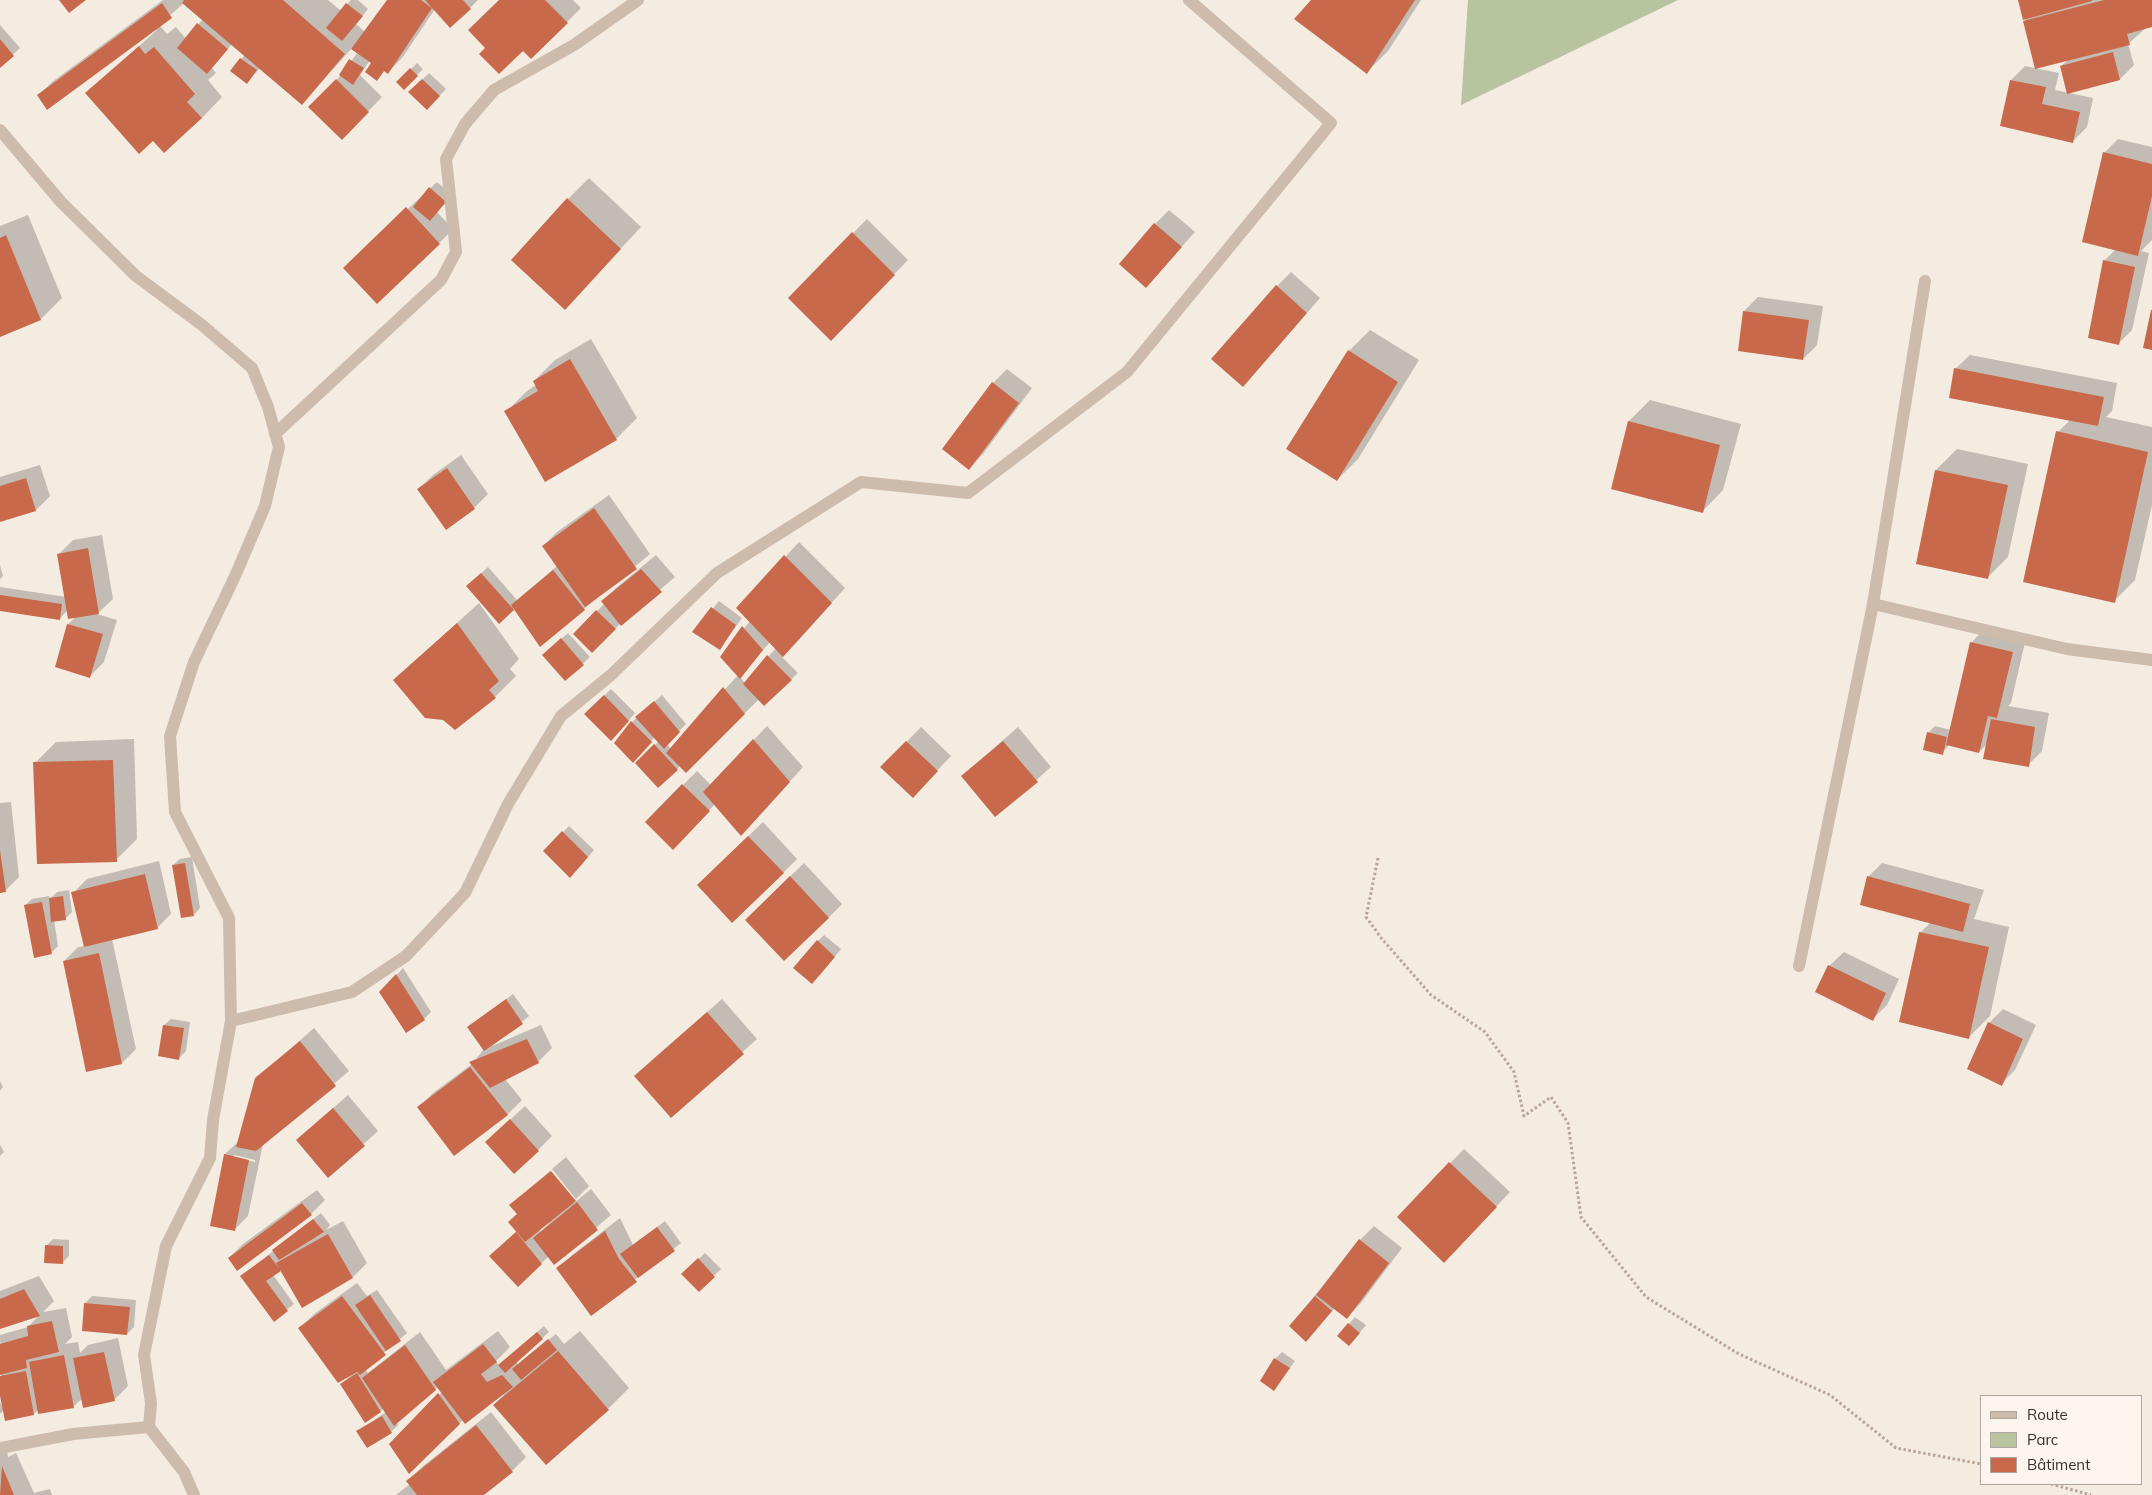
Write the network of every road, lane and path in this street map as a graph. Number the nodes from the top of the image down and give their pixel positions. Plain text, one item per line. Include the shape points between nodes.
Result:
1 (638, 0) edge
2 (1189, 0) edge
3 (0, 130) edge
4 (1925, 281) dead end
5 (275, 434) junction
6 (1873, 604) junction
7 (2152, 660) edge
8 (1378, 858) dead end
9 (1799, 966) dead end
10 (231, 1021) junction
11 (148, 1427) junction
12 (0, 1448) edge
13 (1980, 1464) edge
14 (2054, 1485) edge
15 (194, 1495) edge
16 (2091, 1495) edge

1 - 5 street via 574,46 494,90 465,124 446,159 456,252 441,280
2 - 10 street via 1331,123 1127,372 968,493 861,482 717,573 612,675 561,716 508,804 465,893 406,956 352,992
3 - 5 street via 61,202 136,276 202,325 252,368
4 - 6 street
5 - 10 street via 279,447 265,506 194,662 170,736 174,812 229,918
6 - 7 street via 2067,649
6 - 9 street
8 - 13 path via 1366,917 1431,994 1485,1032 1514,1072 1524,1116 1550,1097 1568,1123 1581,1217 1646,1297 1740,1354 1830,1395 1896,1448
10 - 11 street via 213,1120 210,1158 166,1246 144,1355 151,1403
11 - 12 street via 73,1434
11 - 15 street via 184,1472
14 - 16 path

